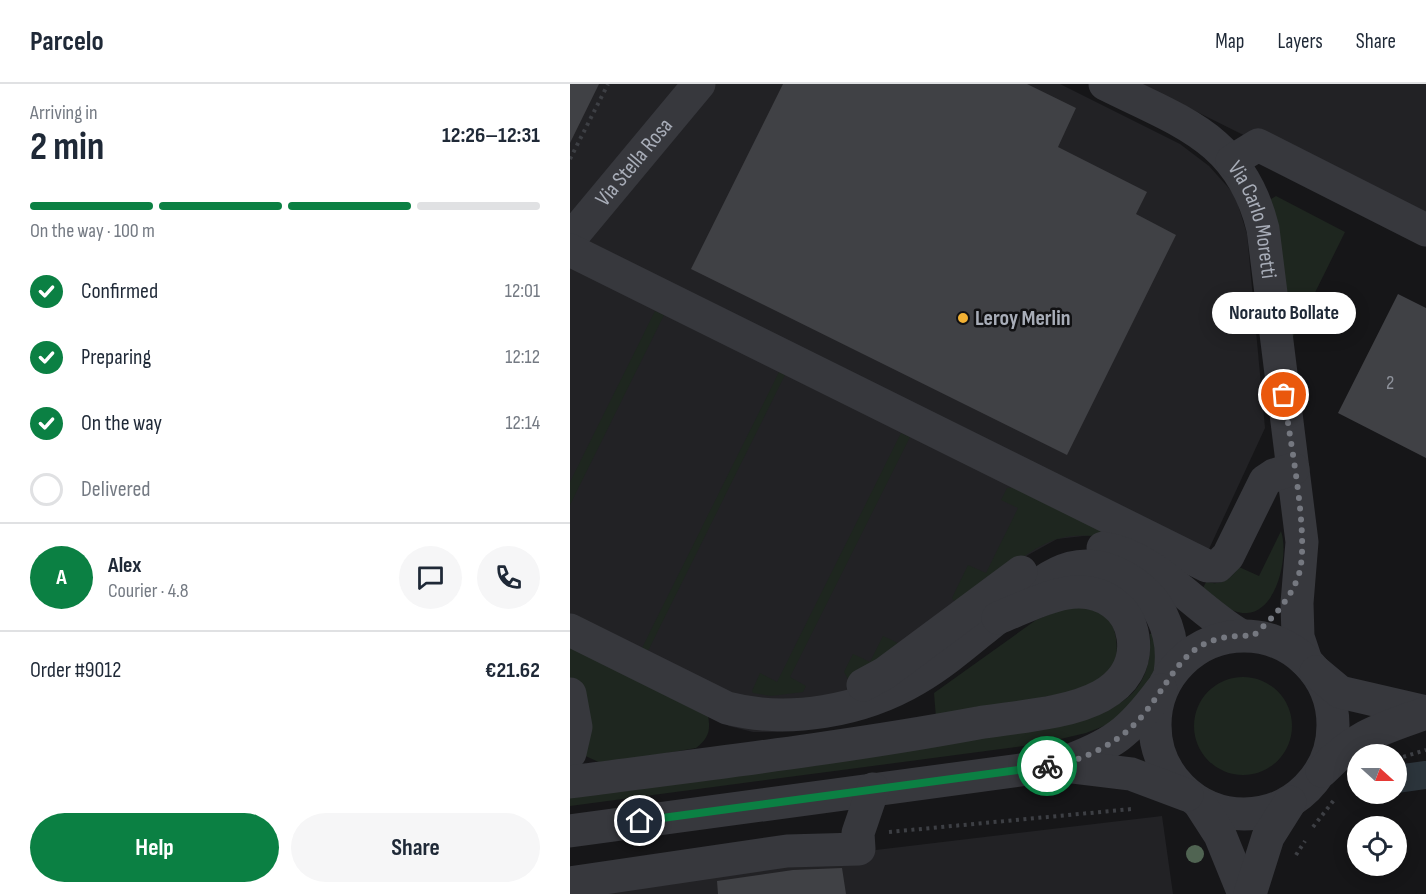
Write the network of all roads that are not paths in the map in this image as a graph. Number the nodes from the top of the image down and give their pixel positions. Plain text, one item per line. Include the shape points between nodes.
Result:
1 (699, 84) edge
2 (1105, 84) edge
3 (1232, 161) junction
4 (1426, 230) edge
5 (570, 239) edge
6 (570, 250) edge
7 (1293, 469) junction
8 (1299, 574) junction
9 (998, 618) junction
10 (570, 630) edge
11 (1246, 636) junction
12 (1311, 667) junction
13 (1166, 681) junction
14 (570, 694) edge
15 (1426, 713) edge
16 (808, 714) junction
17 (570, 753) edge
18 (1057, 765) junction
19 (570, 782) edge
20 (1326, 787) junction
21 (873, 789) junction
22 (1194, 800) junction
23 (1290, 802) junction
24 (570, 831) edge
25 (570, 883) edge
26 (1244, 894) edge
27 (1250, 894) edge

1 - 5 street, Via Stella Rosa
2 - 3 street, Via Carlo Moretti via 1198,131
3 - 4 street via 1258,146
3 - 7 street, Via Carlo Moretti via 1251,190 1263,229
6 - 7 street via 1206,566 1218,566 1228,556 1265,481
7 - 8 street, Via Carlo Moretti via 1302,542
8 - 11 street, Via Carlo Moretti via 1286,601
8 - 12 street, Via Carlo Moretti via 1298,637
9 - 13 street via 1042,581 1058,573 1073,567 1101,568 1136,586 1162,614 1171,649
9 - 16 street via 917,679 865,702
9 - 19 street via 1071,592 1100,595 1120,609 1130,626 1134,648 1130,670 1120,683 1101,696 1068,707 930,732
10 - 16 street via 727,708 773,716
11 - 12 street via 1273,640 1290,648
11 - 13 street via 1200,646 1184,658
11 - 16 street via 1218,622 1132,556 1084,547 1055,554 1028,567 885,673
12 - 15 street via 1340,692
12 - 20 street via 1327,693 1333,714
13 - 18 street via 1142,716 1125,732 1102,749
13 - 22 street via 1154,717 1156,746 1168,773
14 - 17 street via 576,727
15 - 20 street via 1361,737 1342,750
18 - 21 street
18 - 22 street via 1131,774
20 - 23 street
21 - 24 street
21 - 25 street via 858,833 859,849 787,851
22 - 23 street via 1222,812 1245,815 1268,812
22 - 26 street via 1220,835
23 - 27 street via 1268,837

